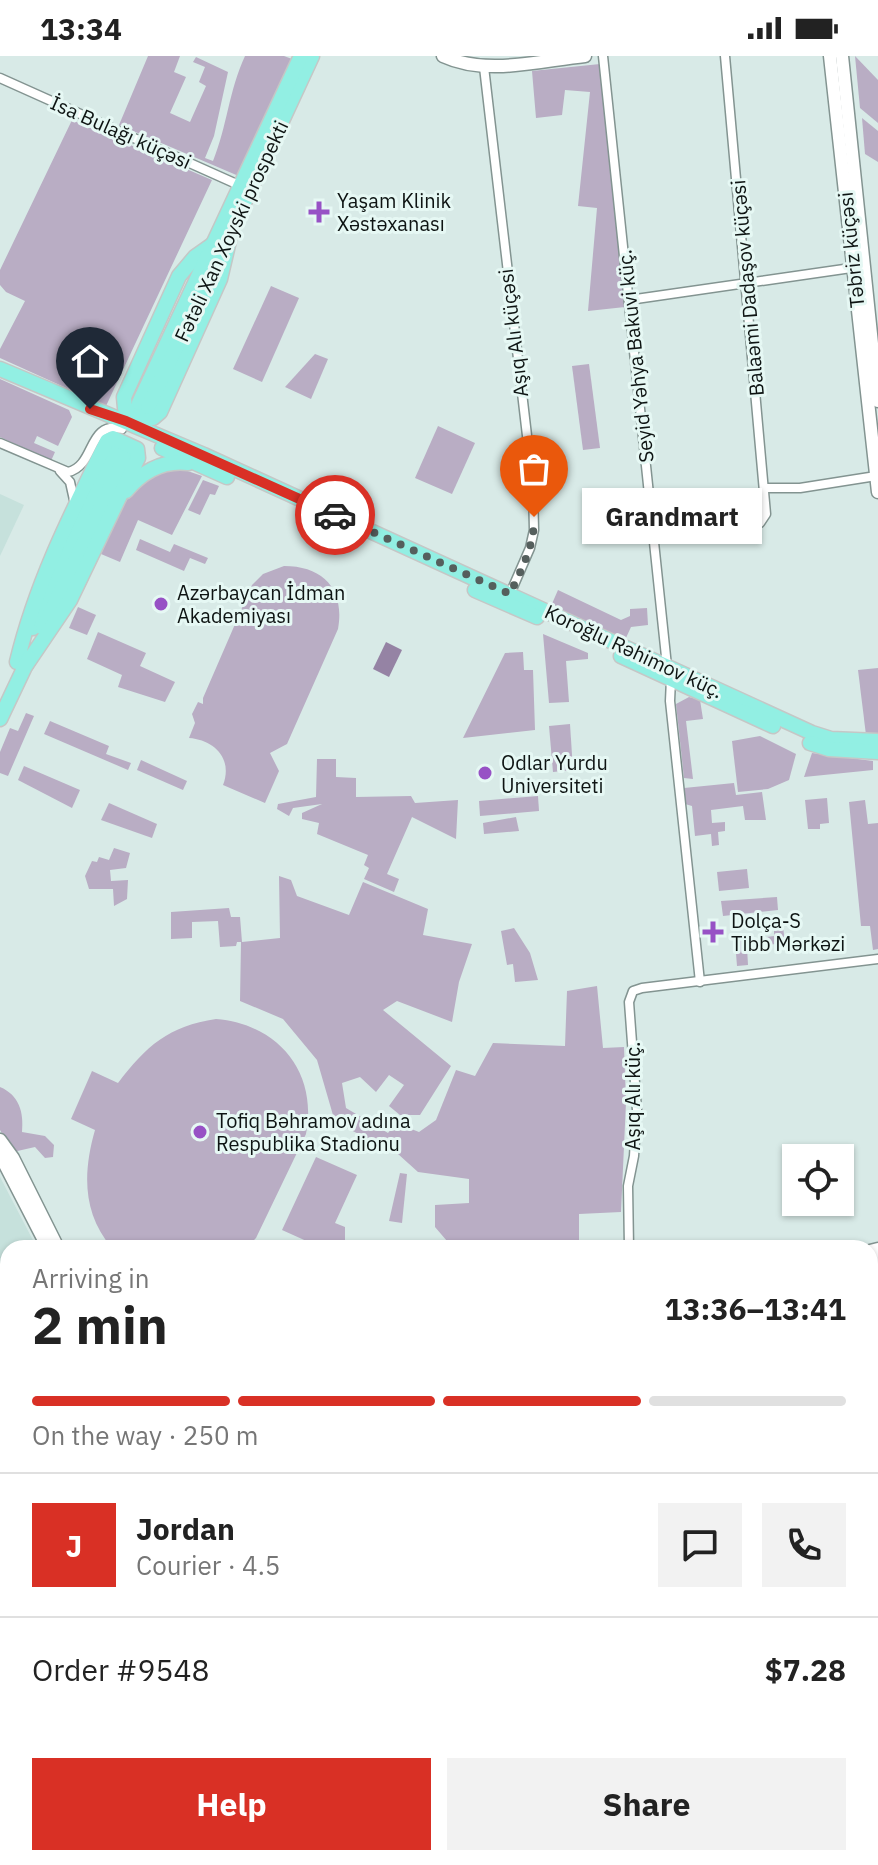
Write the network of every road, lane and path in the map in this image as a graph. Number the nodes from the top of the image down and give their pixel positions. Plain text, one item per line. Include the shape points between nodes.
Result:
1 (301, 56) edge
2 (312, 56) edge
3 (443, 56) edge
4 (585, 56) edge
5 (603, 56) edge
6 (725, 56) edge
7 (830, 56) edge
8 (842, 56) edge
9 (484, 67) junction
10 (0, 78) edge
11 (241, 186) junction
12 (212, 245) junction
13 (859, 267) junction
14 (746, 284) junction
15 (629, 300) junction
16 (0, 369) edge
17 (124, 397) junction
18 (878, 401) edge
19 (149, 407) junction
20 (90, 409) junction
21 (122, 429) joint
22 (0, 443) edge
23 (185, 447) junction
24 (122, 450) dead end
25 (208, 468) junction
26 (59, 470) junction
27 (876, 476) junction
28 (765, 488) junction
29 (878, 492) edge
30 (112, 511) junction
31 (71, 517) junction
32 (654, 534) junction
33 (510, 594) junction
34 (21, 664) junction
35 (668, 667) junction
36 (0, 698) edge
37 (0, 719) edge
38 (878, 741) edge
39 (878, 752) edge
40 (878, 959) edge
41 (700, 982) junction
42 (0, 1140) edge
43 (0, 1155) edge
44 (44, 1240) edge
45 (54, 1240) edge
46 (629, 1240) edge

1 - 11 main road, Fətəli Xan Xoyski prospekti
2 - 19 main road, Fətəli Xan Xoyski prospekti via 232,228 220,279
3 - 9 main road
4 - 9 main road
5 - 15 street, Seyid Yəhya Bakuvi küç.
6 - 14 street, Balaəmi Dadaşov küçəsi
7 - 13 main road, Təbriz küçəsi
8 - 13 main road, Təbriz küçəsi
9 - 33 street, Aşıq Alı küçəsi via 533,487 534,530
10 - 11 street, İsa Bulağı küçəsi
11 - 12 main road, Fətəli Xan Xoyski prospekti
12 - 17 main road via 179,276
12 - 19 main road, Fətəli Xan Xoyski prospekti
13 - 14 street
13 - 18 main road, Təbriz küçəsi
13 - 27 main road, Təbriz küçəsi
14 - 15 street
14 - 28 street, Balaəmi Dadaşov küçəsi
15 - 32 street, Seyid Yəhya Bakuvi küç.
16 - 20 main road, Koroğlu Rəhimov küç.
17 - 19 main road via 125,408 153,418
17 - 20 main road via 109,411
19 - 23 main road via 165,432
20 - 23 main road, Koroğlu Rəhimov küç.
21 - 25 main road, Koroğlu Rəhimov küç.
21 - 26 street via 101,431 78,469
22 - 26 street
23 - 33 main road, Koroğlu Rəhimov küç.
24 - 34 main road
25 - 30 main road via 176,462 155,467 132,484
25 - 35 main road, Koroğlu Rəhimov küç.
26 - 31 street via 74,492
27 - 28 street
27 - 29 main road, Təbriz küçəsi
28 - 32 street, Balaəmi Dadaşov küçəsi via 765,520 760,523
30 - 31 main road via 139,453 113,438
30 - 34 main road via 70,600
31 - 34 main road via 33,601
32 - 35 street, Seyid Yəhya Bakuvi küç.
33 - 35 main road, Koroğlu Rəhimov küç.
34 - 36 main road
34 - 37 main road
35 - 38 main road, Koroğlu Rəhimov küç. via 820,736
35 - 39 main road, Koroğlu Rəhimov küç. via 817,746
35 - 41 street, Seyid Yəhya Bakuvi küç.
40 - 41 street
41 - 46 street, Aşıq Alı küç. via 642,988 633,991 629,1002 637,1110 628,1186
42 - 45 main road
43 - 44 main road

